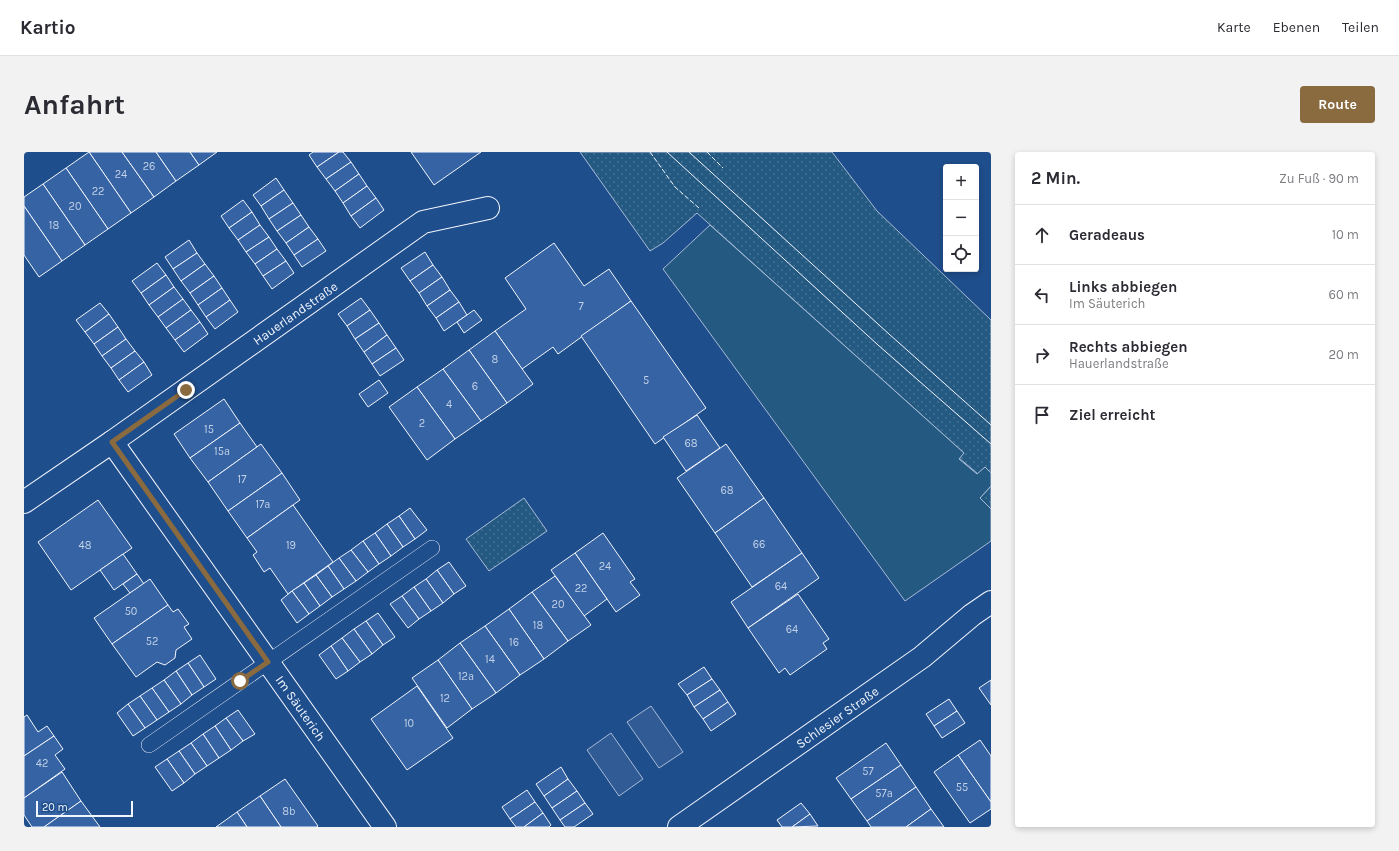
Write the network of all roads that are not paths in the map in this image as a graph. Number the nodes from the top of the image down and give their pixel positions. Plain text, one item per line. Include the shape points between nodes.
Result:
1 (488, 208) dead end
2 (112, 442) junction
3 (24, 502) edge
4 (432, 548) dead end
5 (991, 602) edge
6 (268, 662) junction
7 (149, 745) dead end
8 (385, 827) edge
9 (679, 827) edge

1 - 2 street, Hauerlandstraße via 423,222
2 - 3 street
2 - 6 street, Im Säuterich
4 - 6 lane
5 - 9 street, Schlesier Straße via 922,656
6 - 7 lane
6 - 8 street, Im Säuterich

